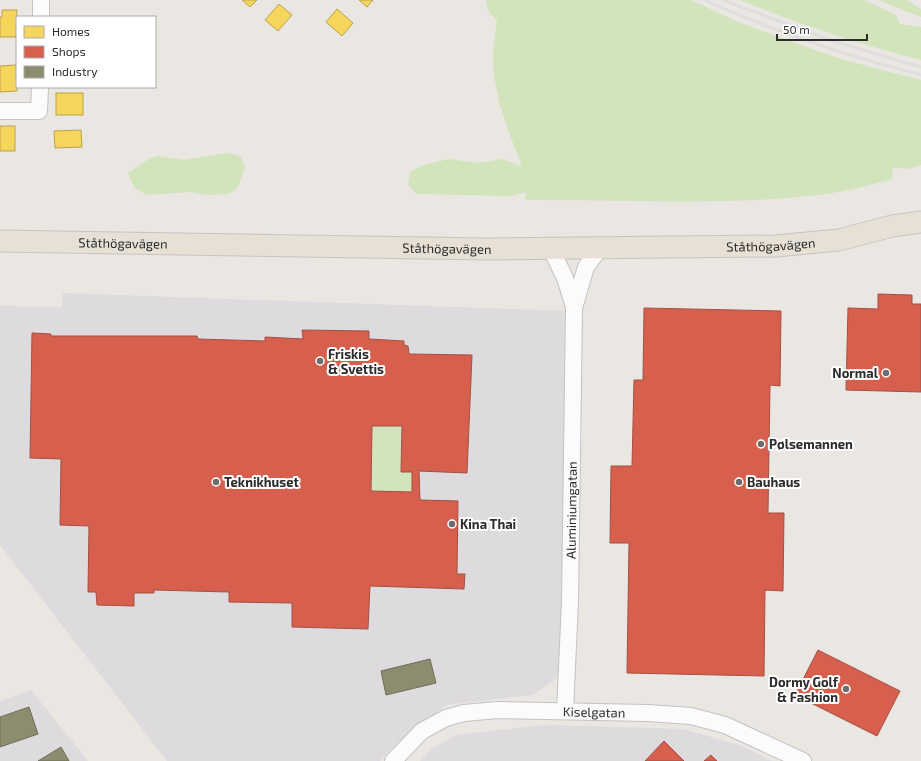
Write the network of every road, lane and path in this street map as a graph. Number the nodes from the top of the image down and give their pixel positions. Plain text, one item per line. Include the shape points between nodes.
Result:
1 (41, 0) edge
2 (41, 16) edge
3 (40, 88) edge
4 (0, 111) edge
5 (921, 214) edge
6 (921, 222) edge
7 (892, 226) junction
8 (0, 241) edge
9 (600, 248) junction
10 (551, 249) junction
11 (574, 308) junction
12 (565, 711) junction
13 (393, 761) edge
14 (803, 761) edge

1 - 2 street
3 - 4 street via 39,111
5 - 7 main road, Ståthögavägen
6 - 7 main road, Ståthögavägen
7 - 9 main road, Ståthögavägen via 839,240 802,244
8 - 10 main road, Ståthögavägen via 313,248
9 - 10 main road, Ståthögavägen
9 - 11 street, Aluminiumgatan via 584,271
10 - 11 street, Aluminiumgatan via 565,278
11 - 12 street, Aluminiumgatan via 570,602
12 - 13 street, Kiselgatan via 464,712 422,731
12 - 14 street, Kiselgatan via 691,716 724,725

